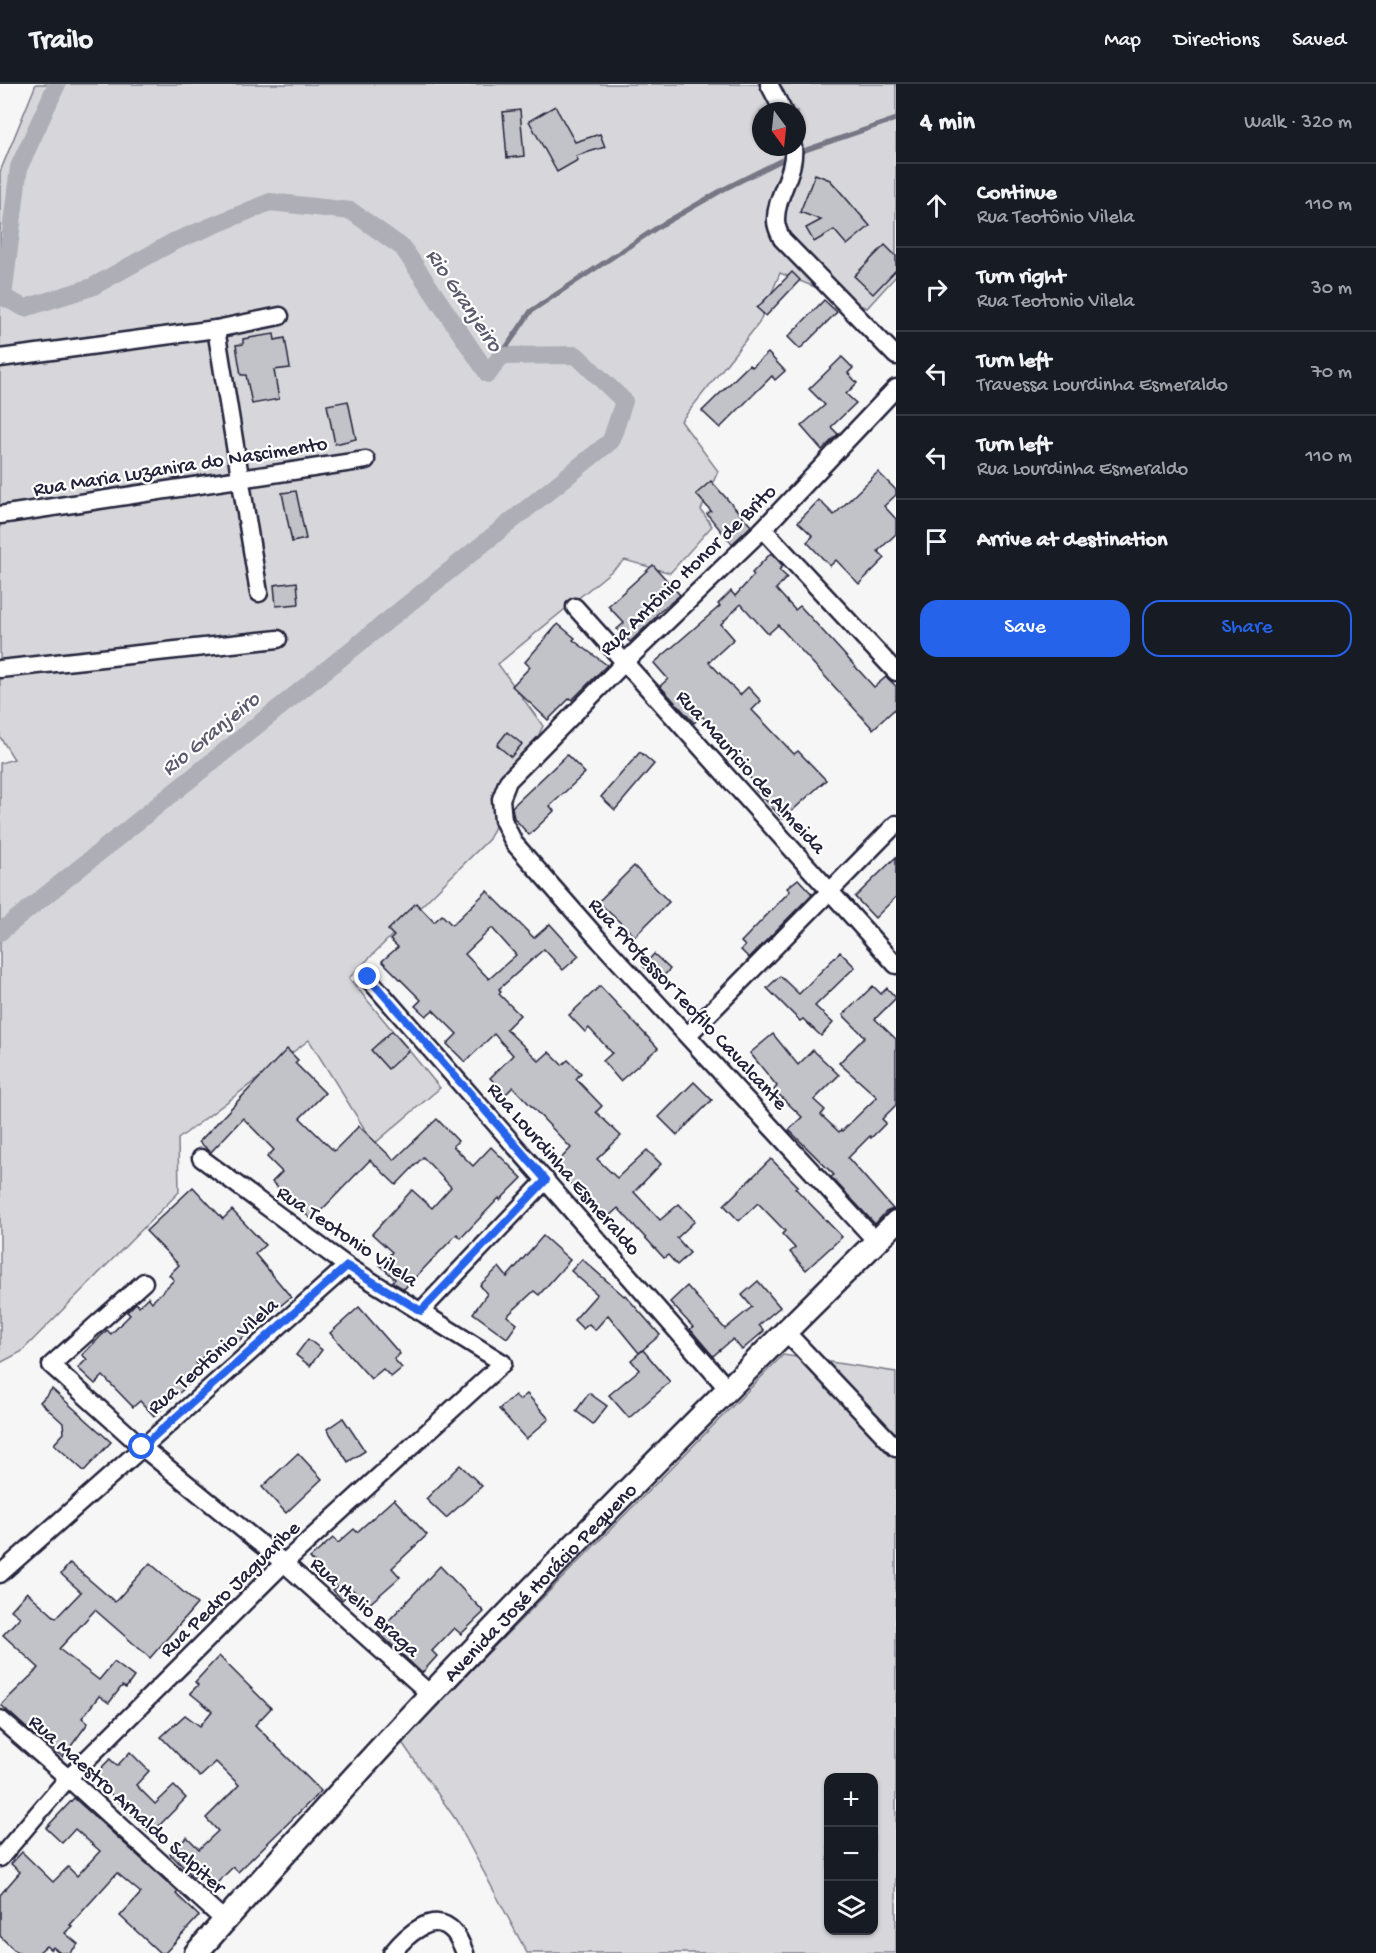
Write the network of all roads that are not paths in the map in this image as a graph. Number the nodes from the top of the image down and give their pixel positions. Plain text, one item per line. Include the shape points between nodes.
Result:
1 (769, 84) edge
2 (778, 102) edge
3 (794, 156) edge
4 (280, 316) dead end
5 (216, 328) junction
6 (896, 356) edge
7 (0, 357) edge
8 (896, 388) edge
9 (366, 460) dead end
10 (240, 479) junction
11 (0, 514) edge
12 (763, 529) junction
13 (259, 593) dead end
14 (575, 607) dead end
15 (278, 639) dead end
16 (625, 662) junction
17 (0, 669) edge
18 (896, 672) edge
19 (508, 781) joint
20 (896, 824) edge
21 (829, 892) junction
22 (896, 965) edge
23 (368, 977) dead end
24 (688, 1035) junction
25 (201, 1158) dead end
26 (546, 1180) junction
27 (896, 1222) edge
28 (876, 1241) junction
29 (347, 1266) junction
30 (144, 1282) dead end
31 (421, 1311) junction
32 (786, 1332) junction
33 (503, 1363) joint
34 (727, 1388) junction
35 (142, 1447) junction
36 (896, 1448) edge
37 (284, 1563) junction
38 (0, 1574) edge
39 (430, 1694) junction
40 (0, 1719) edge
41 (68, 1778) junction
42 (0, 1858) edge
43 (225, 1921) junction
44 (196, 1953) edge
45 (392, 1953) edge
46 (465, 1953) edge

1 - 2 street
3 - 6 street via 775,219 782,239
4 - 5 street
5 - 7 street
5 - 10 street
8 - 12 street, Rua Antônio Honor de Brito
9 - 10 street, Rua Maria Luzanira do Nascimento
10 - 11 street, Rua Maria Luzanira do Nascimento
10 - 13 street
12 - 16 street, Rua Antônio Honor de Brito
12 - 18 street
14 - 16 street, Rua Mauricio de Almeida
15 - 17 street
16 - 19 street, Rua Antônio Honor de Brito
16 - 21 street, Rua Mauricio de Almeida
19 - 24 street, Rua Professor Teofilo Cavalcante via 501,799 503,820 514,843
20 - 21 street
21 - 22 street, Rua Mauricio de Almeida
21 - 24 street
23 - 26 street, Rua Lourdinha Esmeraldo
24 - 28 street, Rua Professor Teofilo Cavalcante
25 - 29 street, Rua Teotonio Vilela
26 - 31 street
26 - 34 street, Rua Lourdinha Esmeraldo
27 - 28 street, Avenida José Horácio Pequeno
28 - 32 street, Avenida José Horácio Pequeno
29 - 31 street, Rua Teotonio Vilela
29 - 35 street, Rua Teotônio Vilela
30 - 35 street, Rua Helio Braga via 51,1365
31 - 33 street, Rua Teotonio Vilela
32 - 34 street, Avenida José Horácio Pequeno
32 - 36 street
33 - 37 street, Rua Pedro Jaguaribe
34 - 39 street, Avenida José Horácio Pequeno
35 - 37 street, Rua Helio Braga
35 - 38 street, Rua Teotônio Vilela
37 - 39 street, Rua Helio Braga
37 - 41 street, Rua Pedro Jaguaribe
39 - 43 street, Avenida José Horácio Pequeno
40 - 41 street, Rua Maestro Arnaldo Salpiter
41 - 42 street, Rua Pedro Jaguaribe
41 - 43 street, Rua Maestro Arnaldo Salpiter
43 - 44 street, Avenida José Horácio Pequeno
45 - 46 street via 422,1926 442,1923 454,1931

